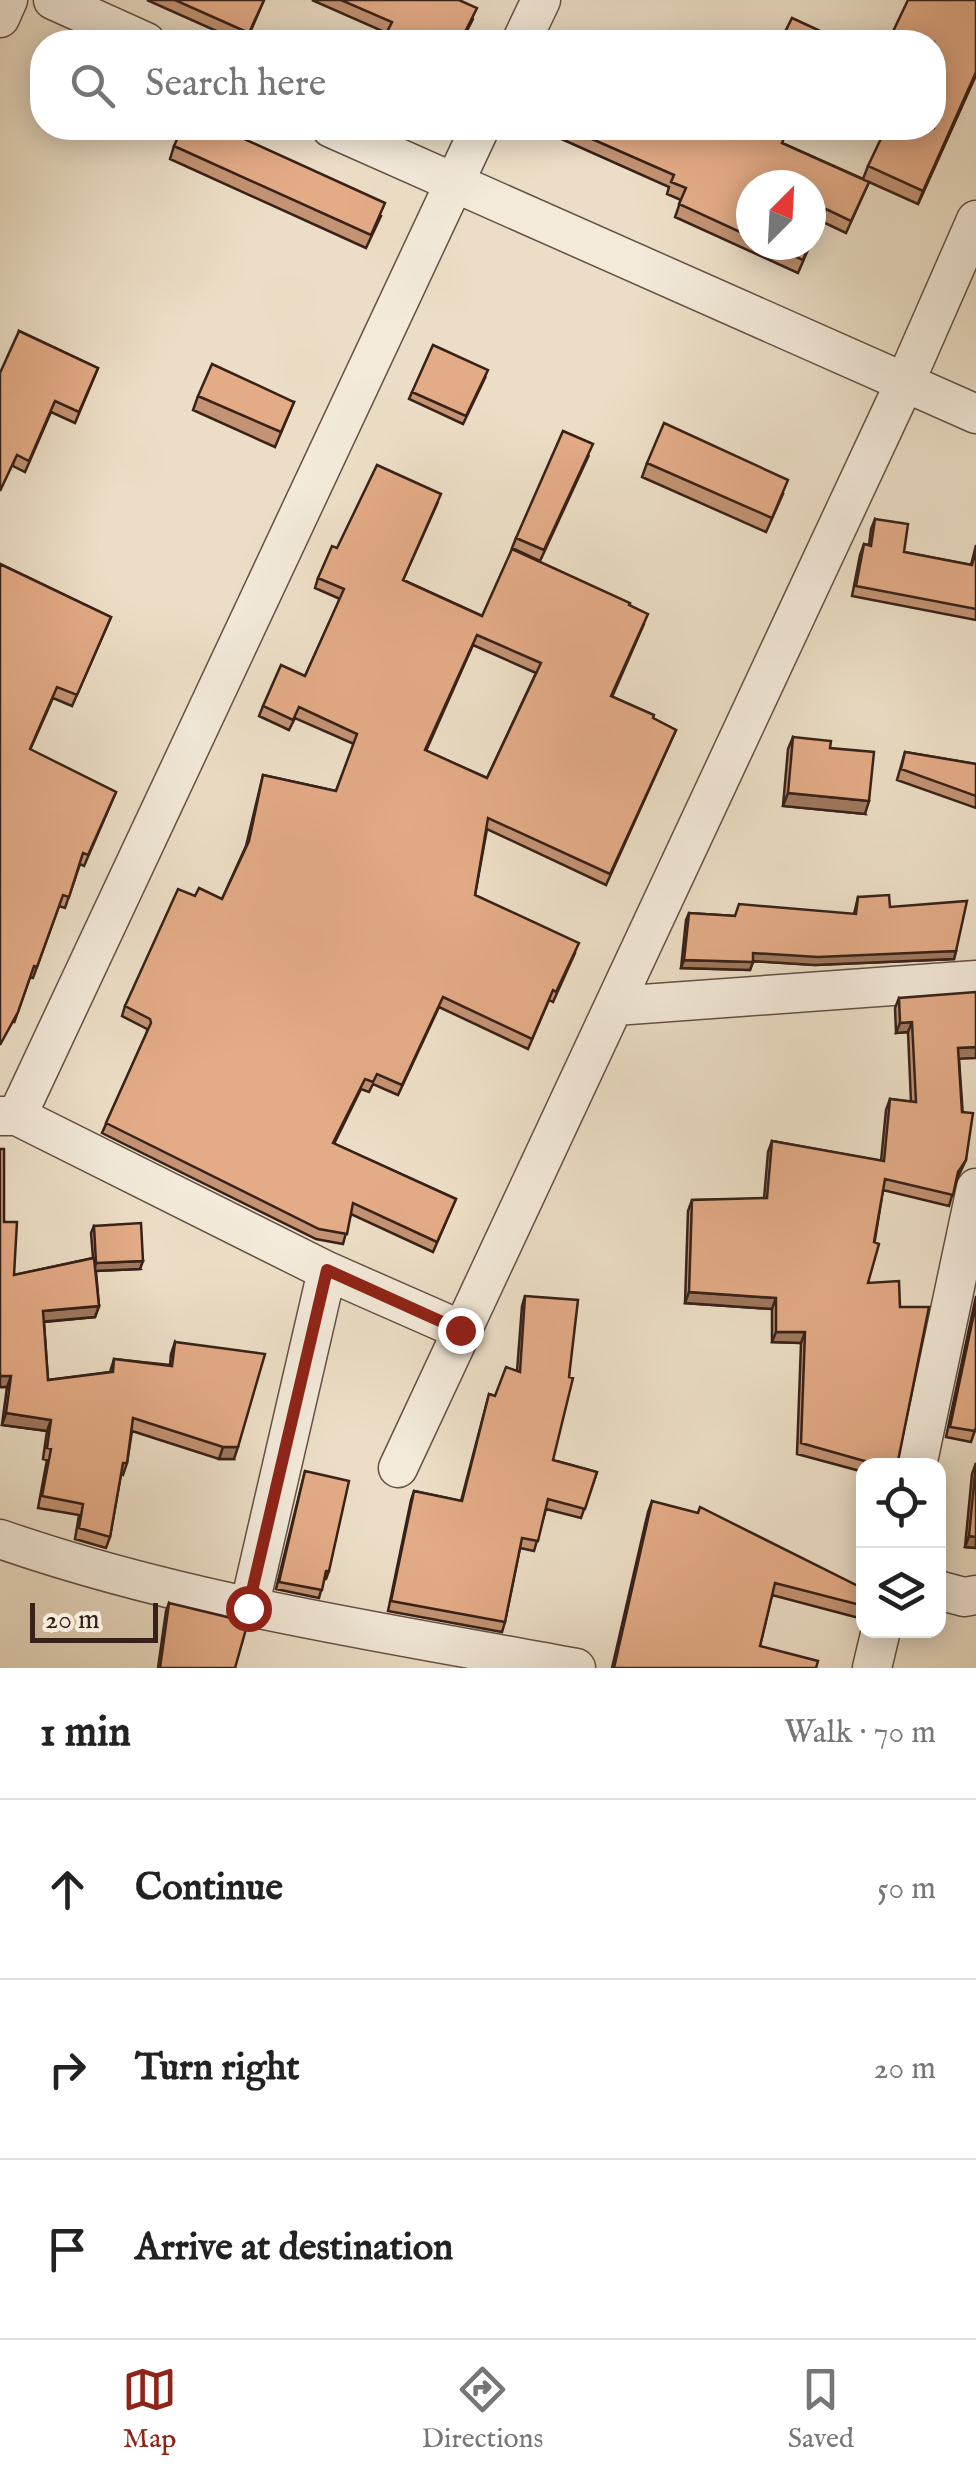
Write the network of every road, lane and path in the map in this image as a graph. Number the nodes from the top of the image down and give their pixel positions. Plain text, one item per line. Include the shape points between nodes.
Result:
1 (8, 0) edge
2 (54, 0) edge
3 (541, 0) edge
4 (0, 18) edge
5 (120, 30) edge
6 (527, 30) edge
7 (357, 140) edge
8 (474, 140) edge
9 (454, 184) junction
10 (976, 220) edge
11 (906, 382) junction
12 (976, 414) edge
13 (976, 980) edge
14 (615, 1006) junction
15 (8, 1116) edge
16 (976, 1188) edge
17 (327, 1270) junction
18 (460, 1330) junction
19 (919, 1458) edge
20 (398, 1468) dead end
21 (0, 1540) edge
22 (248, 1608) junction
23 (879, 1638) edge
24 (576, 1668) edge
25 (872, 1668) edge

1 - 4 street
2 - 5 street
3 - 6 street
7 - 9 street
8 - 9 street
9 - 11 street
9 - 15 street
10 - 11 street
11 - 12 street
11 - 14 street
13 - 14 street
14 - 18 street
15 - 17 street
16 - 19 street
17 - 18 street
17 - 22 street
18 - 20 street
21 - 22 street
22 - 24 street
23 - 25 street

